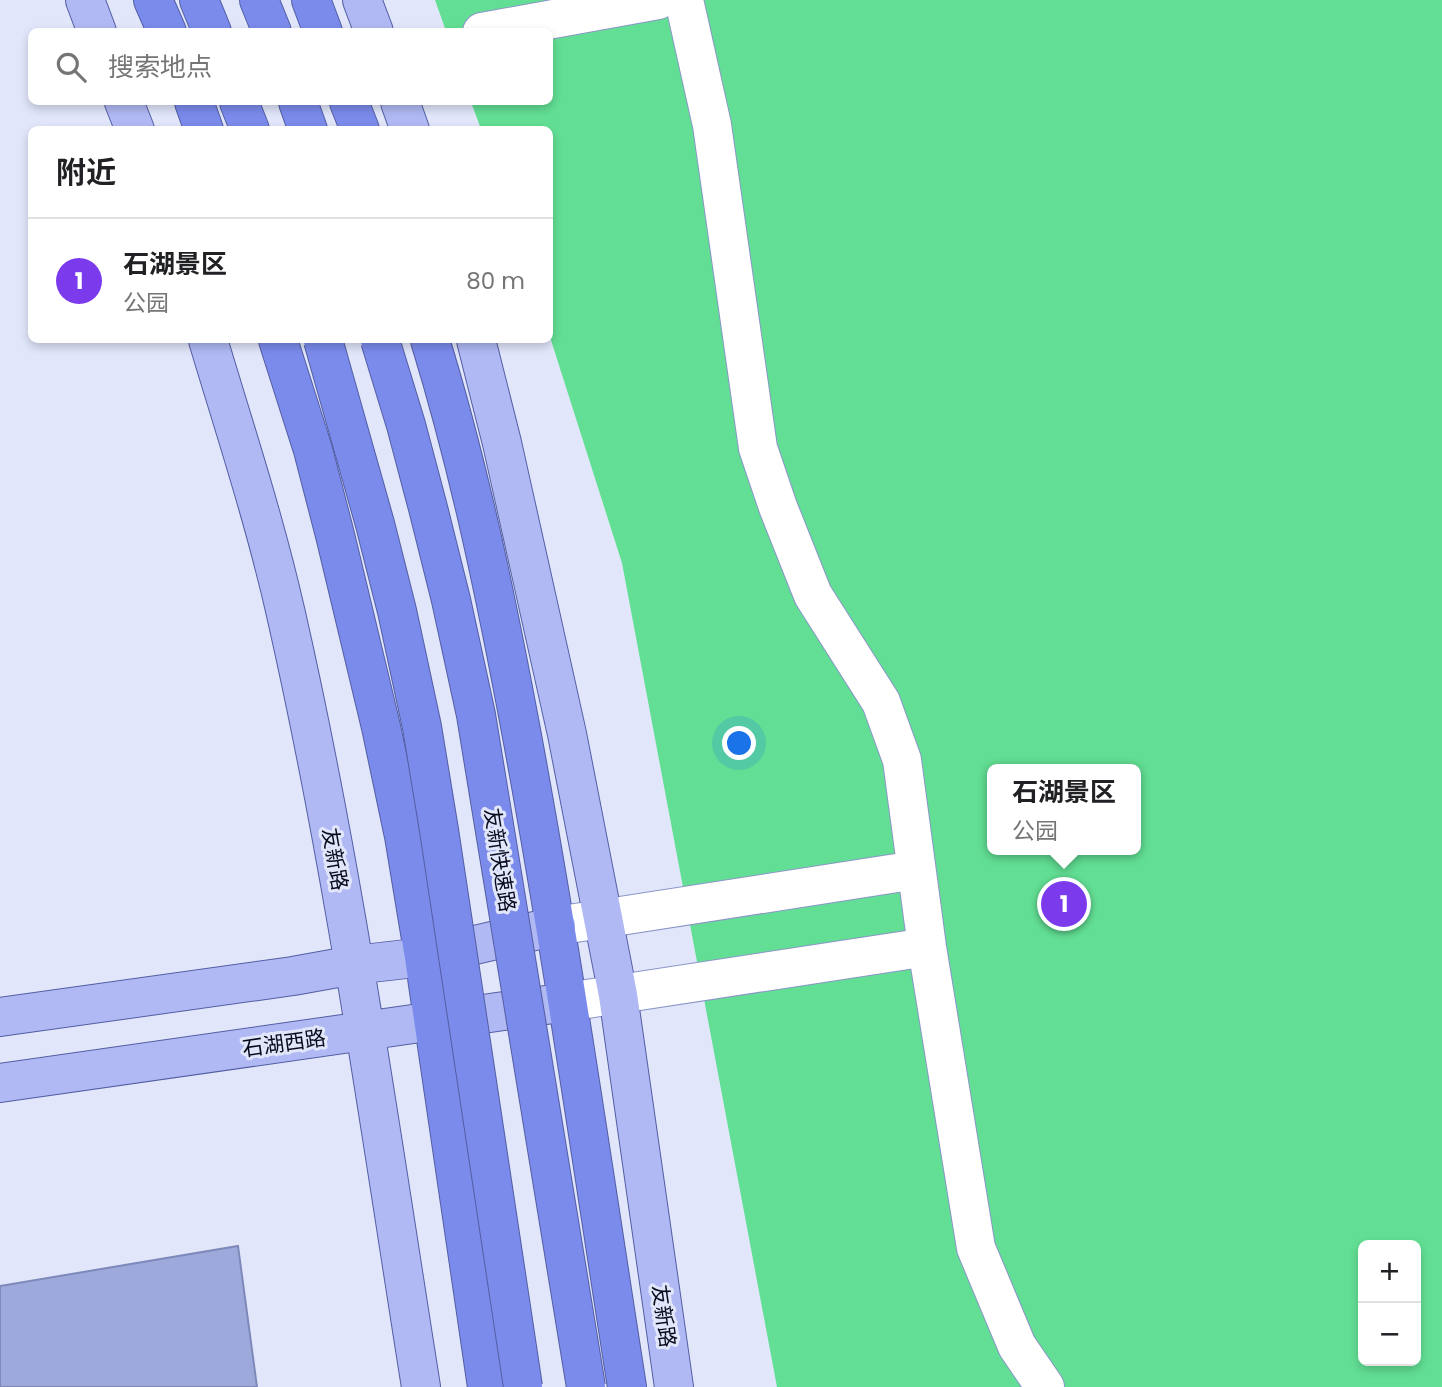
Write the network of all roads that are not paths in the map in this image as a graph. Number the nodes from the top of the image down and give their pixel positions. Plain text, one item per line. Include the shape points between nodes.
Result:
1 (85, 0) edge
2 (153, 0) edge
3 (199, 0) edge
4 (259, 0) edge
5 (311, 0) edge
6 (362, 0) edge
7 (684, 0) edge
8 (647, 1) edge
9 (96, 28) edge
10 (165, 28) edge
11 (210, 28) edge
12 (270, 28) edge
13 (322, 28) edge
14 (372, 28) edge
15 (503, 28) edge
16 (125, 105) edge
17 (195, 105) edge
18 (240, 105) edge
19 (299, 105) edge
20 (350, 105) edge
21 (401, 105) edge
22 (133, 126) edge
23 (203, 126) edge
24 (248, 126) edge
25 (307, 126) edge
26 (358, 126) edge
27 (409, 126) edge
28 (209, 343) edge
29 (279, 343) edge
30 (324, 343) edge
31 (381, 343) edge
32 (431, 343) edge
33 (477, 343) edge
34 (916, 870) junction
35 (604, 919) junction
36 (556, 926) junction
37 (927, 947) junction
38 (430, 956) junction
39 (354, 965) junction
40 (618, 995) junction
41 (567, 1002) junction
42 (0, 1017) edge
43 (439, 1020) junction
44 (365, 1031) junction
45 (0, 1083) edge
46 (421, 1387) edge
47 (487, 1387) edge
48 (499, 1387) edge
49 (523, 1387) edge
50 (586, 1387) edge
51 (627, 1387) edge
52 (674, 1387) edge
53 (1045, 1387) edge

1 - 9 main road
2 - 10 highway
3 - 11 highway
4 - 12 highway
5 - 13 highway
6 - 14 main road
7 - 34 street via 712,125 758,448 813,595 881,702 902,760
8 - 15 street
16 - 22 main road
17 - 23 highway
18 - 24 highway
19 - 25 highway
20 - 26 highway
21 - 27 main road
28 - 39 main road, 友新路 via 285,611
29 - 38 highway via 313,450 356,621
30 - 49 highway, bridge via 375,524 422,727
31 - 50 highway, 友新快速路, bridge via 428,508 476,715
32 - 36 highway via 496,597
33 - 35 main road, 友新路
34 - 35 street
34 - 37 street
35 - 36 street
35 - 40 main road, 友新路
36 - 38 main road
36 - 41 highway
37 - 40 street
37 - 53 street via 976,1248 1017,1346
38 - 39 main road
38 - 43 highway
39 - 42 main road
39 - 44 main road, 友新路
40 - 41 street
40 - 52 main road, 友新路
41 - 43 main road, 石湖西路
41 - 51 highway
43 - 44 main road, 石湖西路
43 - 47 highway
43 - 48 main road
44 - 45 main road, 石湖西路
44 - 46 main road, 友新路

